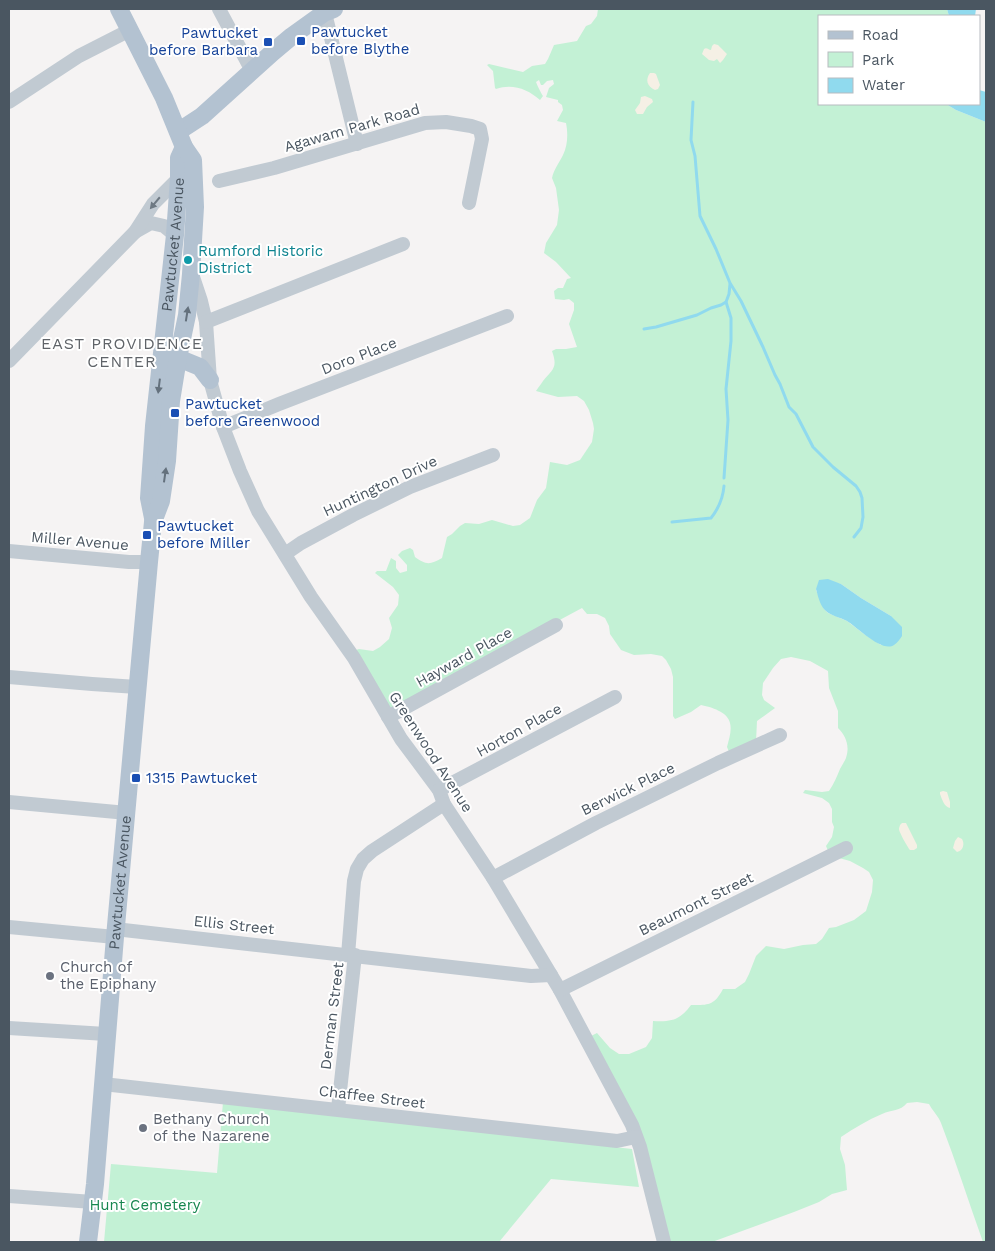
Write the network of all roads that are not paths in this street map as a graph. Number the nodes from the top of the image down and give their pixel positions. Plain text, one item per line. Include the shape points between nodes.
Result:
1 (119, 9) edge
2 (219, 9) edge
3 (327, 10) edge
4 (130, 30) junction
5 (252, 71) junction
6 (9, 102) edge
7 (182, 139) junction
8 (357, 144) junction
9 (179, 178) junction
10 (219, 181) dead end
11 (469, 203) dead end
12 (135, 232) junction
13 (174, 235) junction
14 (403, 244) dead end
15 (191, 274) junction
16 (507, 316) dead end
17 (206, 322) junction
18 (170, 356) junction
19 (9, 361) edge
20 (210, 380) junction
21 (223, 427) junction
22 (493, 455) dead end
23 (9, 551) edge
24 (285, 554) junction
25 (149, 562) junction
26 (556, 625) dead end
27 (9, 677) edge
28 (137, 687) junction
29 (615, 697) dead end
30 (388, 717) junction
31 (780, 735) dead end
32 (439, 790) junction
33 (9, 802) edge
34 (444, 804) junction
35 (126, 813) junction
36 (846, 848) dead end
37 (494, 878) junction
38 (9, 927) edge
39 (115, 933) junction
40 (352, 955) junction
41 (551, 975) junction
42 (560, 990) junction
43 (9, 1028) edge
44 (106, 1034) junction
45 (103, 1084) junction
46 (338, 1109) junction
47 (636, 1137) junction
48 (9, 1196) edge
49 (92, 1202) junction
50 (88, 1242) edge
51 (664, 1242) edge

1 - 4 main road
2 - 5 street
3 - 5 main road
3 - 8 street
4 - 6 street via 80,56
4 - 7 main road
5 - 7 main road via 202,116
7 - 9 main road, Pawtucket Avenue
7 - 15 main road, Pawtucket Avenue via 193,160
8 - 10 street, Agawam Park Road
8 - 11 street, Agawam Park Road via 425,123 446,122 480,129 482,139
9 -> 12 street via 153,204
9 - 13 main road, Pawtucket Avenue
12 - 13 street via 151,223 164,226
12 - 19 street
13 - 18 main road, Pawtucket Avenue
14 - 17 street
15 - 17 street, Greenwood Avenue
18 -> 15 main road, Pawtucket Avenue via 187,315
16 - 21 street, Doro Place
17 - 20 street, Greenwood Avenue
18 - 20 main road via 200,368
18 - 25 main road, Pawtucket Avenue via 167,461 161,501 153,522
20 - 21 street, Greenwood Avenue
21 - 24 street, Greenwood Avenue via 258,511
22 - 24 street, Huntington Drive via 410,487 353,514
23 - 25 street, Miller Avenue
24 - 30 street, Greenwood Avenue via 354,658
25 - 28 main road, Pawtucket Avenue
26 - 30 street, Hayward Place
27 - 28 street
28 - 35 main road, Pawtucket Avenue
29 - 32 street, Horton Place
30 - 32 street, Greenwood Avenue
31 - 37 street, Berwick Place via 596,823
32 - 34 street, Greenwood Avenue
33 - 35 street
34 - 37 street, Greenwood Avenue
34 - 40 street, Derman Street via 363,859 354,881
35 - 39 main road, Pawtucket Avenue
36 - 42 street, Beaumont Street
37 - 41 street, Greenwood Avenue
38 - 39 street, Ellis Street
39 - 40 street, Ellis Street
39 - 44 main road, Pawtucket Avenue
40 - 41 street, Ellis Street via 531,976
40 - 46 street, Derman Street
41 - 42 street, Greenwood Avenue
42 - 47 street, Greenwood Avenue
43 - 44 street
44 - 45 main road, Pawtucket Avenue
45 - 46 street, Chaffee Street
45 - 49 main road, Pawtucket Avenue
46 - 47 street, Chaffee Street via 617,1141
47 - 51 street, Greenwood Avenue
48 - 49 street
49 - 50 main road, Pawtucket Avenue

